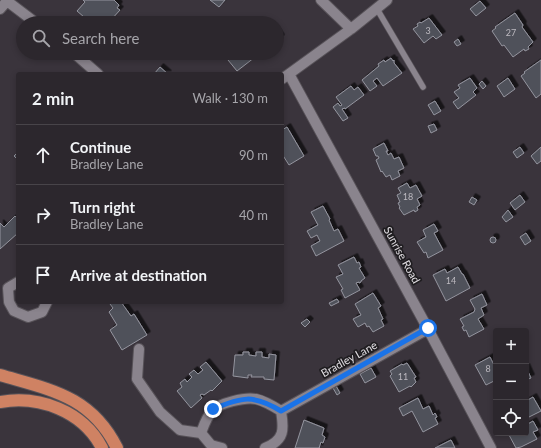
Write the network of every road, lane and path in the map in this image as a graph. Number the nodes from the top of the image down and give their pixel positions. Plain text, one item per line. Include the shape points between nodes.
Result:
1 (321, 0) edge
2 (387, 0) edge
3 (0, 9) edge
4 (377, 9) junction
5 (27, 16) edge
6 (351, 29) junction
7 (82, 60) edge
8 (96, 72) edge
9 (286, 76) edge
10 (423, 87) dead end
11 (16, 283) edge
12 (8, 288) junction
13 (0, 295) edge
14 (46, 304) edge
15 (428, 328) junction
16 (139, 349) dead end
17 (0, 375) edge
18 (0, 402) edge
19 (281, 411) junction
20 (201, 433) junction
21 (102, 448) edge
22 (117, 448) edge
23 (222, 448) edge
24 (265, 448) edge
25 (491, 448) edge

1 - 6 street
2 - 4 street
3 - 5 street via 7,1
4 - 6 street
4 - 10 lane
6 - 9 street
7 - 8 street
9 - 15 street, Sunrise Road
11 - 12 street
12 - 13 street
12 - 14 street via 9,302 14,311 28,317 42,312
15 - 19 street, Bradley Lane
15 - 25 street, Sunrise Road
16 - 20 street via 137,379 160,412 180,430
17 - 22 highway via 46,388 78,402 102,423
18 - 21 highway via 29,400 57,407 81,422
19 - 20 street via 255,398 233,400 213,409 205,420
19 - 24 street via 282,436
20 - 23 street via 211,445

